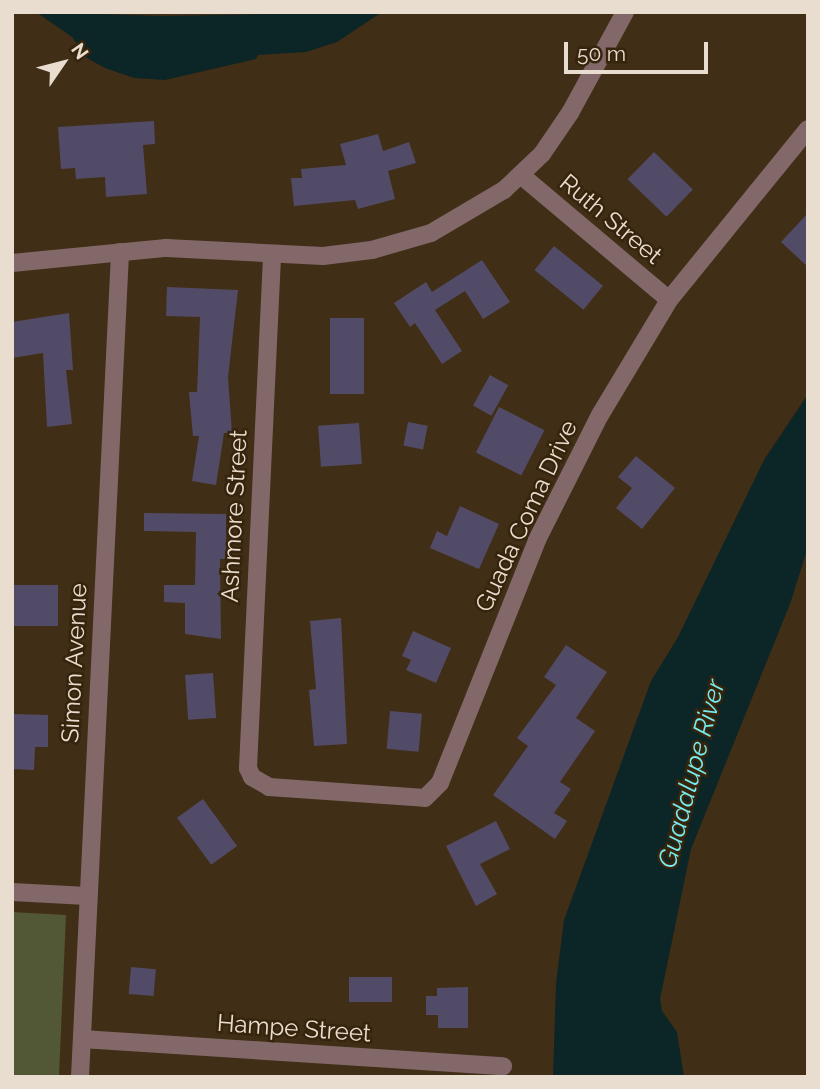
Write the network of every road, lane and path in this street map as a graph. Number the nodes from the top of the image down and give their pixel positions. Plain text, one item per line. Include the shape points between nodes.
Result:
1 (625, 12) edge
2 (808, 129) edge
3 (522, 176) junction
4 (120, 252) junction
5 (272, 257) junction
6 (12, 264) edge
7 (669, 300) junction
8 (252, 777) joint
9 (12, 892) edge
10 (87, 896) junction
11 (82, 1039) junction
12 (503, 1066) dead end
13 (390, 1068) edge
14 (80, 1077) edge

1 - 3 street via 564,124
2 - 7 street, Guada Coma Drive
3 - 5 street via 485,204 431,233 360,252
3 - 7 street, Ruth Street
4 - 5 street via 166,248
4 - 6 street
4 - 10 street, Simon Avenue
5 - 8 street, Ashmore Street via 247,758
7 - 8 street, Guada Coma Drive via 570,468 437,789 417,799 270,787
9 - 10 street
10 - 11 street, Simon Avenue
11 - 13 street, Hampe Street
11 - 14 street, Simon Avenue
12 - 13 street, Hampe Street

